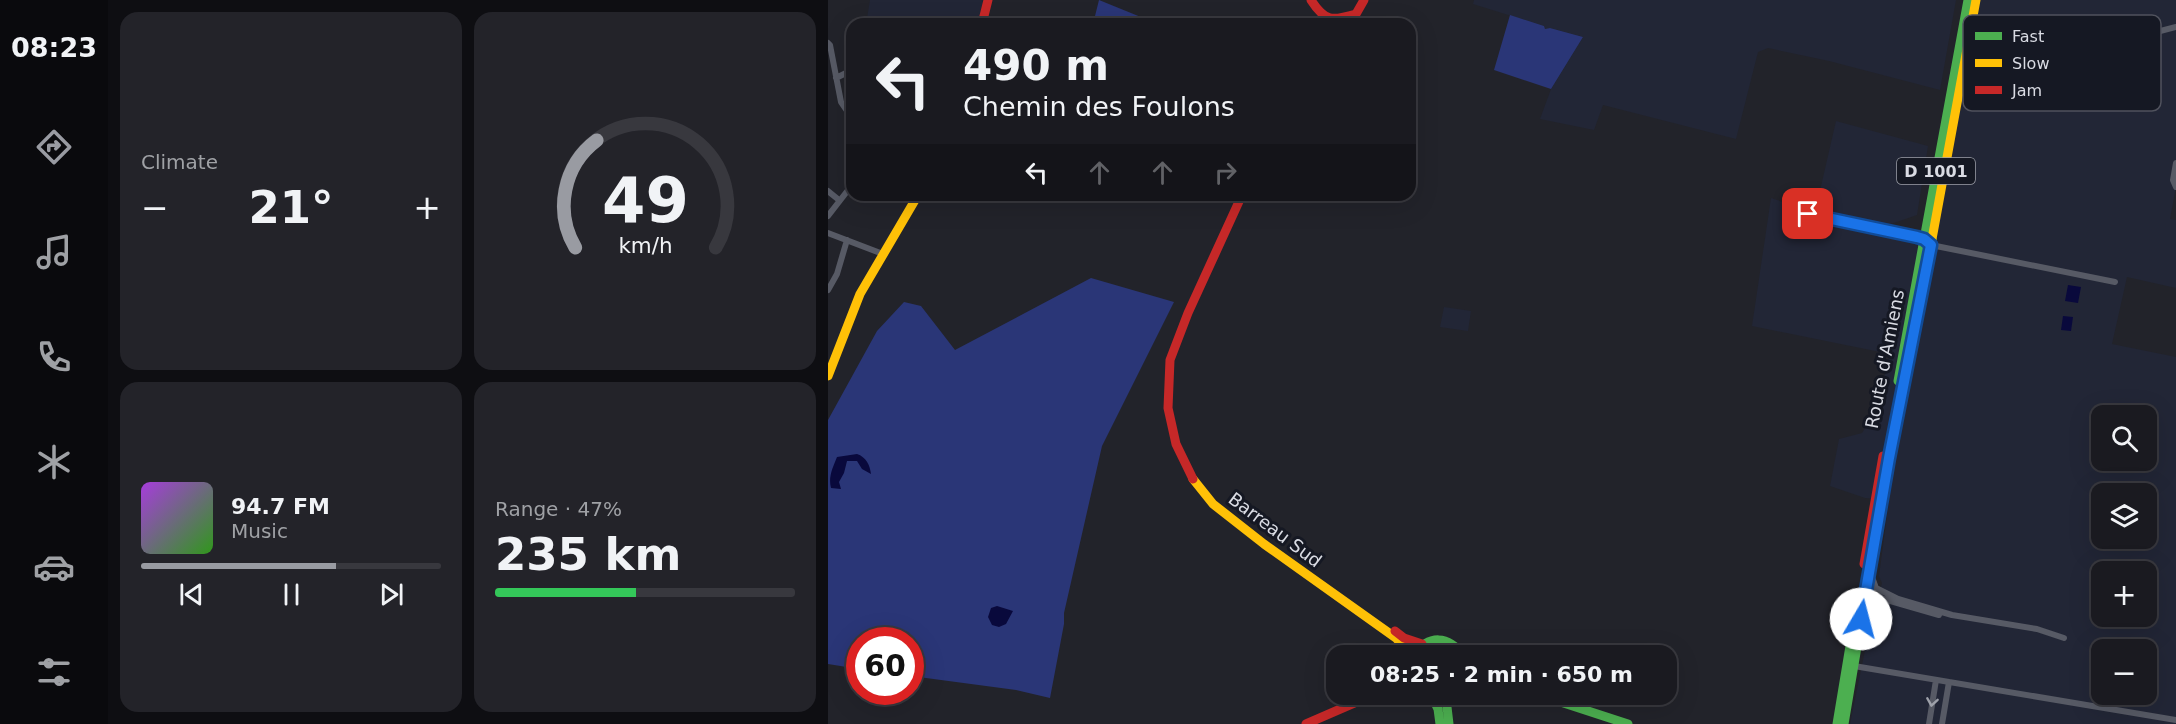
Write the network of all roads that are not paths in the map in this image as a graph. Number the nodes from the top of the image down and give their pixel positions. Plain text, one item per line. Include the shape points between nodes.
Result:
1 (988, 0) edge
2 (1311, 0) edge
3 (1364, 0) edge
4 (1968, 0) edge
5 (1976, 0) edge
6 (1966, 15) edge
7 (1973, 15) edge
8 (984, 18) edge
9 (1319, 18) edge
10 (1344, 18) edge
11 (2176, 27) edge
12 (2161, 31) edge
13 (1963, 36) edge
14 (828, 43) edge
15 (1963, 56) edge
16 (846, 73) edge
17 (836, 78) junction
18 (1963, 84) edge
19 (1956, 86) junction
20 (846, 109) edge
21 (2176, 163) edge
22 (2175, 186) edge
23 (828, 191) edge
24 (846, 192) edge
25 (839, 200) junction
26 (914, 201) edge
27 (1239, 201) edge
28 (1244, 201) edge
29 (1808, 214) dead end
30 (828, 216) edge
31 (828, 233) edge
32 (847, 240) junction
33 (1927, 242) junction
34 (883, 254) junction
35 (2115, 282) dead end
36 (828, 290) edge
37 (828, 376) edge
38 (1874, 544) junction
39 (1872, 577) junction
40 (1867, 606) junction
41 (1952, 615) junction
42 (2064, 638) dead end
43 (1422, 644) joint
44 (1403, 645) edge
45 (1455, 645) edge
46 (1857, 648) junction
47 (1854, 666) junction
48 (1936, 680) junction
49 (1949, 682) junction
50 (1349, 705) edge
51 (1436, 705) edge
52 (1448, 705) edge
53 (1570, 705) edge
54 (2176, 720) edge
55 (1306, 724) edge
56 (1440, 724) edge
57 (1449, 724) edge
58 (1628, 724) edge
59 (1837, 724) edge
60 (1844, 724) edge
61 (1929, 724) edge
62 (1942, 724) edge

1 - 8 main road
2 - 9 main road
3 - 10 main road via 1356,14
4 - 6 main road, Route d'Amiens / D 1001
5 - 7 main road, Route d'Amiens / D 1001
11 - 12 street
13 - 19 main road, Route d'Amiens / D 1001
14 - 17 street
15 - 19 main road, Route d'Amiens / D 1001
16 - 17 street
17 - 20 street
18 - 19 street
19 - 33 main road, Route d'Amiens / D 1001
21 - 22 street
23 - 25 street
24 - 25 street
25 - 30 street
26 - 34 main road
27 - 44 main road, Barreau Sud via 1170,360 1168,408 1176,444 1193,479 1214,504
28 - 43 main road, Barreau Sud via 1176,354 1171,400 1180,447 1194,475 1231,514 1404,638
29 - 33 street
31 - 32 street
32 - 34 street
32 - 36 street
33 - 35 street
33 - 38 main road, Route d'Amiens / D 1001
33 - 59 main road, Route d'Amiens / D 1001 via 1872,511
34 - 37 main road via 860,294
38 - 39 street
38 - 46 main road, Route d'Amiens / D 1001
39 - 40 street
39 - 41 street via 1876,588 1887,595
40 - 41 street via 1880,598 1921,611
40 - 46 street
41 - 42 street via 2037,628
43 - 45 main road via 1436,639
46 - 47 main road, Route d'Amiens / D 1001
47 - 48 street
47 - 60 main road, Route d'Amiens / D 1001
48 - 49 street
48 -> 61 street
49 - 54 street
49 - 62 street
50 - 55 main road
51 - 56 main road
52 - 57 main road
53 - 58 main road

